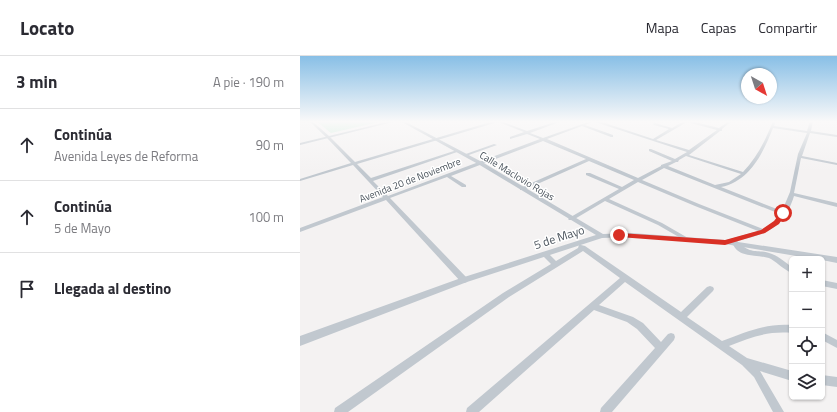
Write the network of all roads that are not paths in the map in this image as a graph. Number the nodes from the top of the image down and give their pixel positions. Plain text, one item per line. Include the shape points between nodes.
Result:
1 (328, 137) edge
2 (326, 138) edge
3 (434, 138) edge
4 (442, 138) edge
5 (540, 138) edge
6 (547, 138) edge
7 (646, 138) edge
8 (657, 138) edge
9 (711, 138) edge
10 (767, 138) edge
11 (808, 138) edge
12 (437, 139) junction
13 (543, 139) junction
14 (653, 140) junction
15 (300, 144) edge
16 (494, 145) dead end
17 (650, 150) dead end
18 (458, 151) junction
19 (688, 154) junction
20 (465, 155) junction
21 (800, 157) junction
22 (589, 159) junction
23 (677, 161) junction
24 (480, 163) junction
25 (354, 164) junction
26 (837, 164) edge
27 (663, 166) junction
28 (588, 174) dead end
29 (744, 174) junction
30 (448, 176) junction
31 (300, 180) edge
32 (370, 180) junction
33 (638, 180) junction
34 (464, 186) dead end
35 (716, 186) junction
36 (522, 189) junction
37 (623, 189) junction
38 (793, 194) junction
39 (388, 199) junction
40 (604, 199) junction
41 (837, 205) edge
42 (783, 213) junction
43 (571, 219) junction
44 (300, 230) edge
45 (763, 231) junction
46 (602, 236) junction
47 (686, 239) junction
48 (725, 242) junction
49 (735, 244) junction
50 (579, 246) junction
51 (545, 254) junction
52 (837, 260) edge
53 (556, 266) junction
54 (789, 268) edge
55 (626, 278) junction
56 (464, 280) junction
57 (825, 284) edge
58 (837, 286) edge
59 (710, 289) dead end
60 (592, 306) junction
61 (681, 317) junction
62 (789, 328) edge
63 (671, 337) dead end
64 (825, 338) edge
65 (300, 341) edge
66 (837, 344) edge
67 (721, 346) junction
68 (661, 348) junction
69 (745, 362) junction
70 (789, 375) edge
71 (825, 380) edge
72 (837, 382) edge
73 (339, 412) edge
74 (472, 412) edge
75 (605, 412) edge
76 (779, 412) edge

1 - 25 street
2 - 15 street
3 - 12 street, Calle Maclovio Rojas
4 - 12 street
5 - 13 street
6 - 13 street, Avenida 20 de Noviembre
7 - 14 street
8 - 14 street
9 - 19 street
10 - 29 street
11 - 21 street
12 - 18 street, Calle Maclovio Rojas
12 - 25 street
13 - 22 street
13 - 24 street, Avenida 20 de Noviembre
14 - 19 street
16 - 20 street
17 - 23 street
18 - 20 street, Calle Maclovio Rojas
18 - 32 street
19 - 23 street
19 - 29 street
20 - 24 street, Calle Maclovio Rojas
21 - 26 street
21 - 38 street
22 - 33 street
22 - 36 street
23 - 27 street
24 - 30 street, Avenida 20 de Noviembre
24 - 36 street, Calle Maclovio Rojas
25 - 31 street
25 - 32 street
27 - 33 street
27 - 35 street
28 - 37 street
29 - 35 street via 735,181
30 - 34 street
30 - 39 street, Avenida 20 de Noviembre
32 - 39 street
33 - 37 street
33 - 45 street
35 - 42 street
36 - 43 street, Calle Maclovio Rojas
37 - 40 street
38 - 41 street
38 - 42 street
39 - 44 street, Avenida 20 de Noviembre
39 - 56 street
40 - 43 street
40 - 47 street via 660,224
42 - 45 street via 777,223
43 - 46 street, Calle Maclovio Rojas
45 - 48 street
46 - 47 street, 5 de Mayo via 631,235
46 - 50 street, 5 de Mayo
47 - 48 street, 5 de Mayo
48 - 49 street, 5 de Mayo
49 - 52 street, 5 de Mayo
49 - 54 street via 747,252 771,257
50 - 51 street, 5 de Mayo
50 - 53 street
50 - 55 street
51 - 53 street
51 - 56 street, 5 de Mayo
53 - 73 street via 506,295
55 - 60 street
55 - 61 street
56 - 65 street, 5 de Mayo
57 - 58 street
59 - 61 street
60 - 68 street via 630,319
60 - 74 street
61 - 67 street
62 - 67 street via 761,330
63 - 68 street
64 - 66 street
67 - 69 street
68 - 75 street
69 - 70 street
69 - 76 street via 757,374
71 - 72 street

